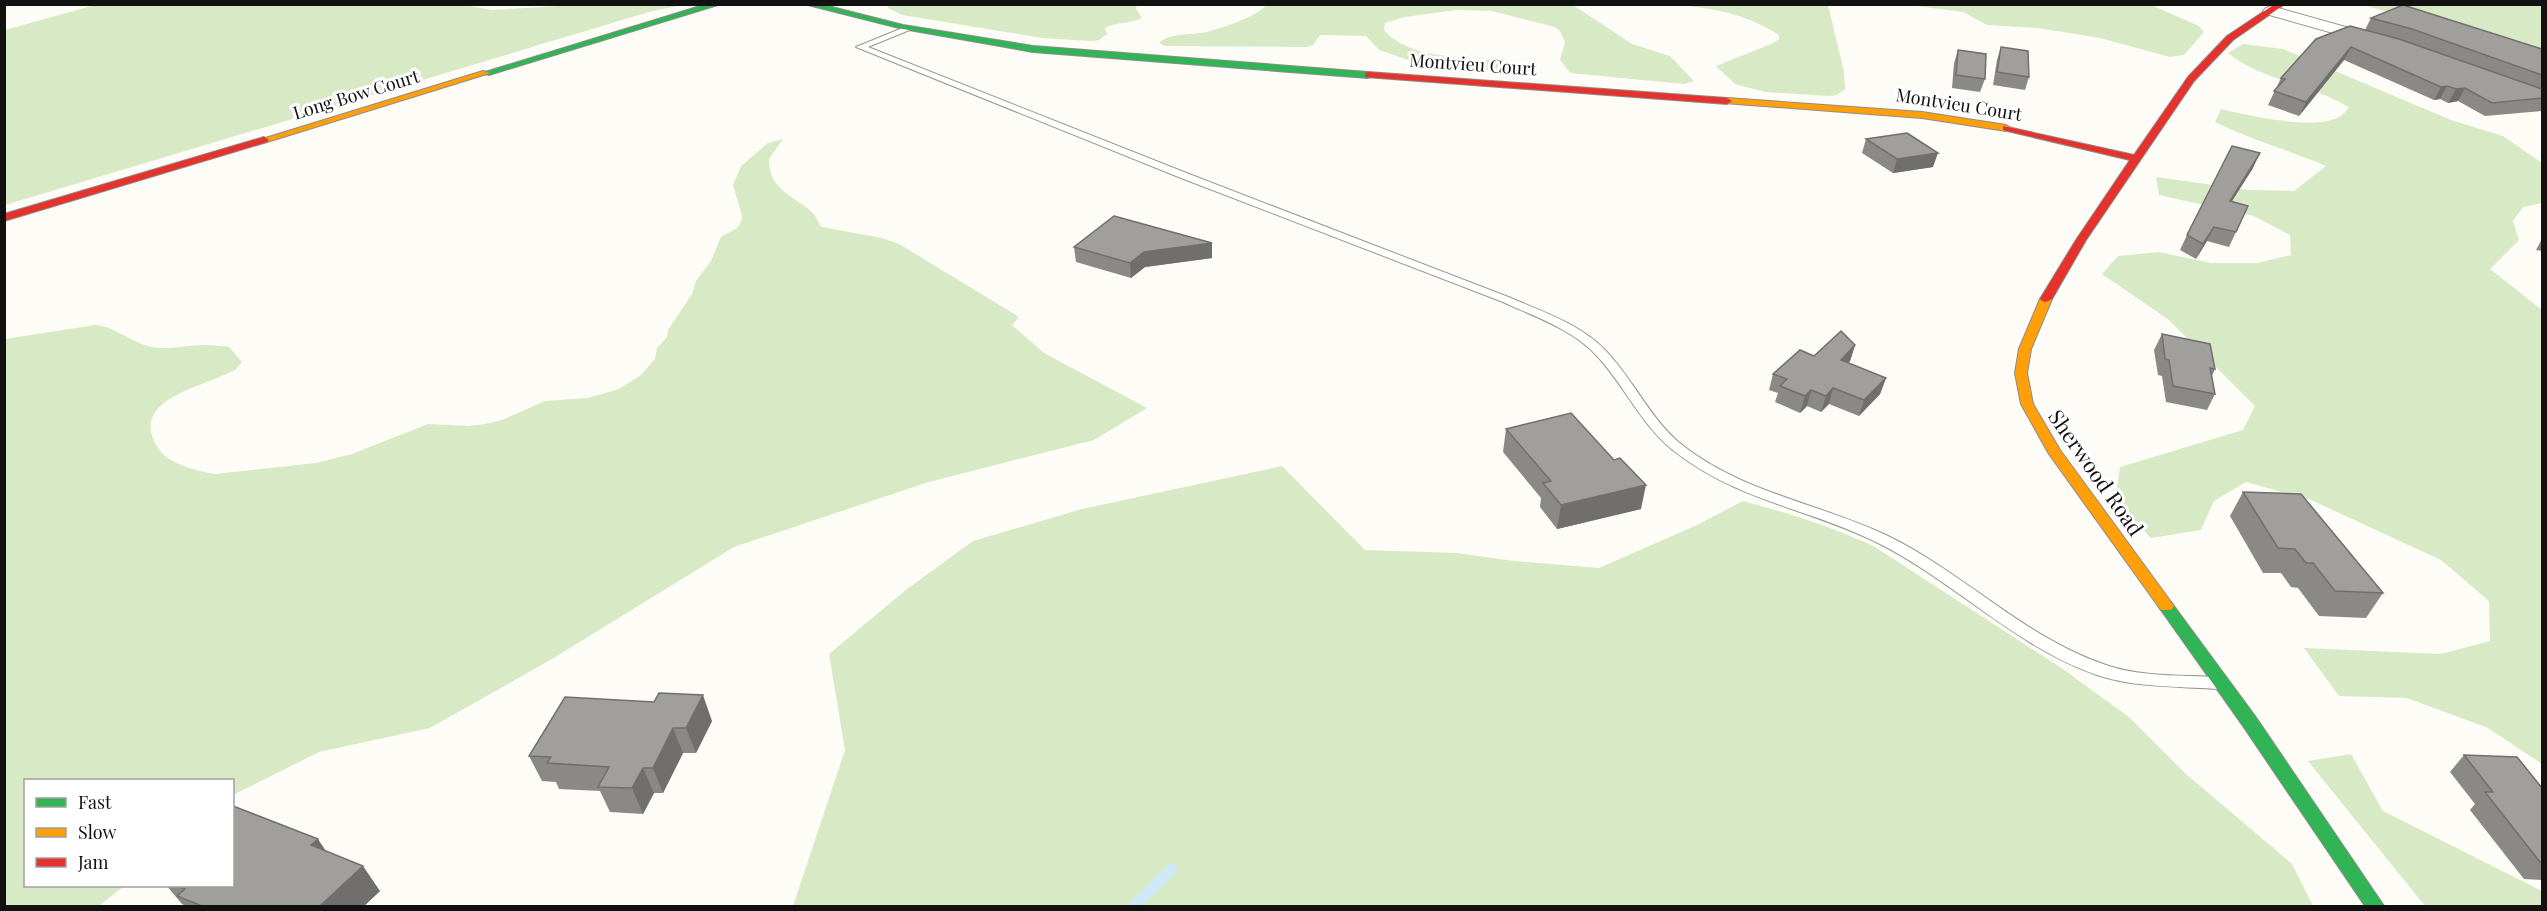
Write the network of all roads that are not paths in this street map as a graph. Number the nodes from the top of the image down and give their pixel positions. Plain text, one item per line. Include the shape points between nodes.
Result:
1 (717, 4) edge
2 (808, 4) edge
3 (2276, 8) edge
4 (908, 29) junction
5 (2389, 44) edge
6 (2137, 159) junction
7 (4, 218) edge
8 (2223, 683) junction
9 (2375, 906) edge

1 - 7 street, Long Bow Court
2 - 4 street, Montvieu Court
3 - 5 street
3 - 6 street, Sherwood Road via 2234,35 2205,62
4 - 6 street, Montvieu Court via 1027,49 1149,61 1880,110 2015,130
4 - 8 lane via 860,47 1507,300 1559,324 1601,353 1642,410 1675,446 1708,469 1742,487 1883,539 1946,576 2030,635 2102,670 2134,677
6 - 8 street, Sherwood Road via 2043,306 2023,356 2022,388 2027,405 2054,451
8 - 9 street, Sherwood Road

